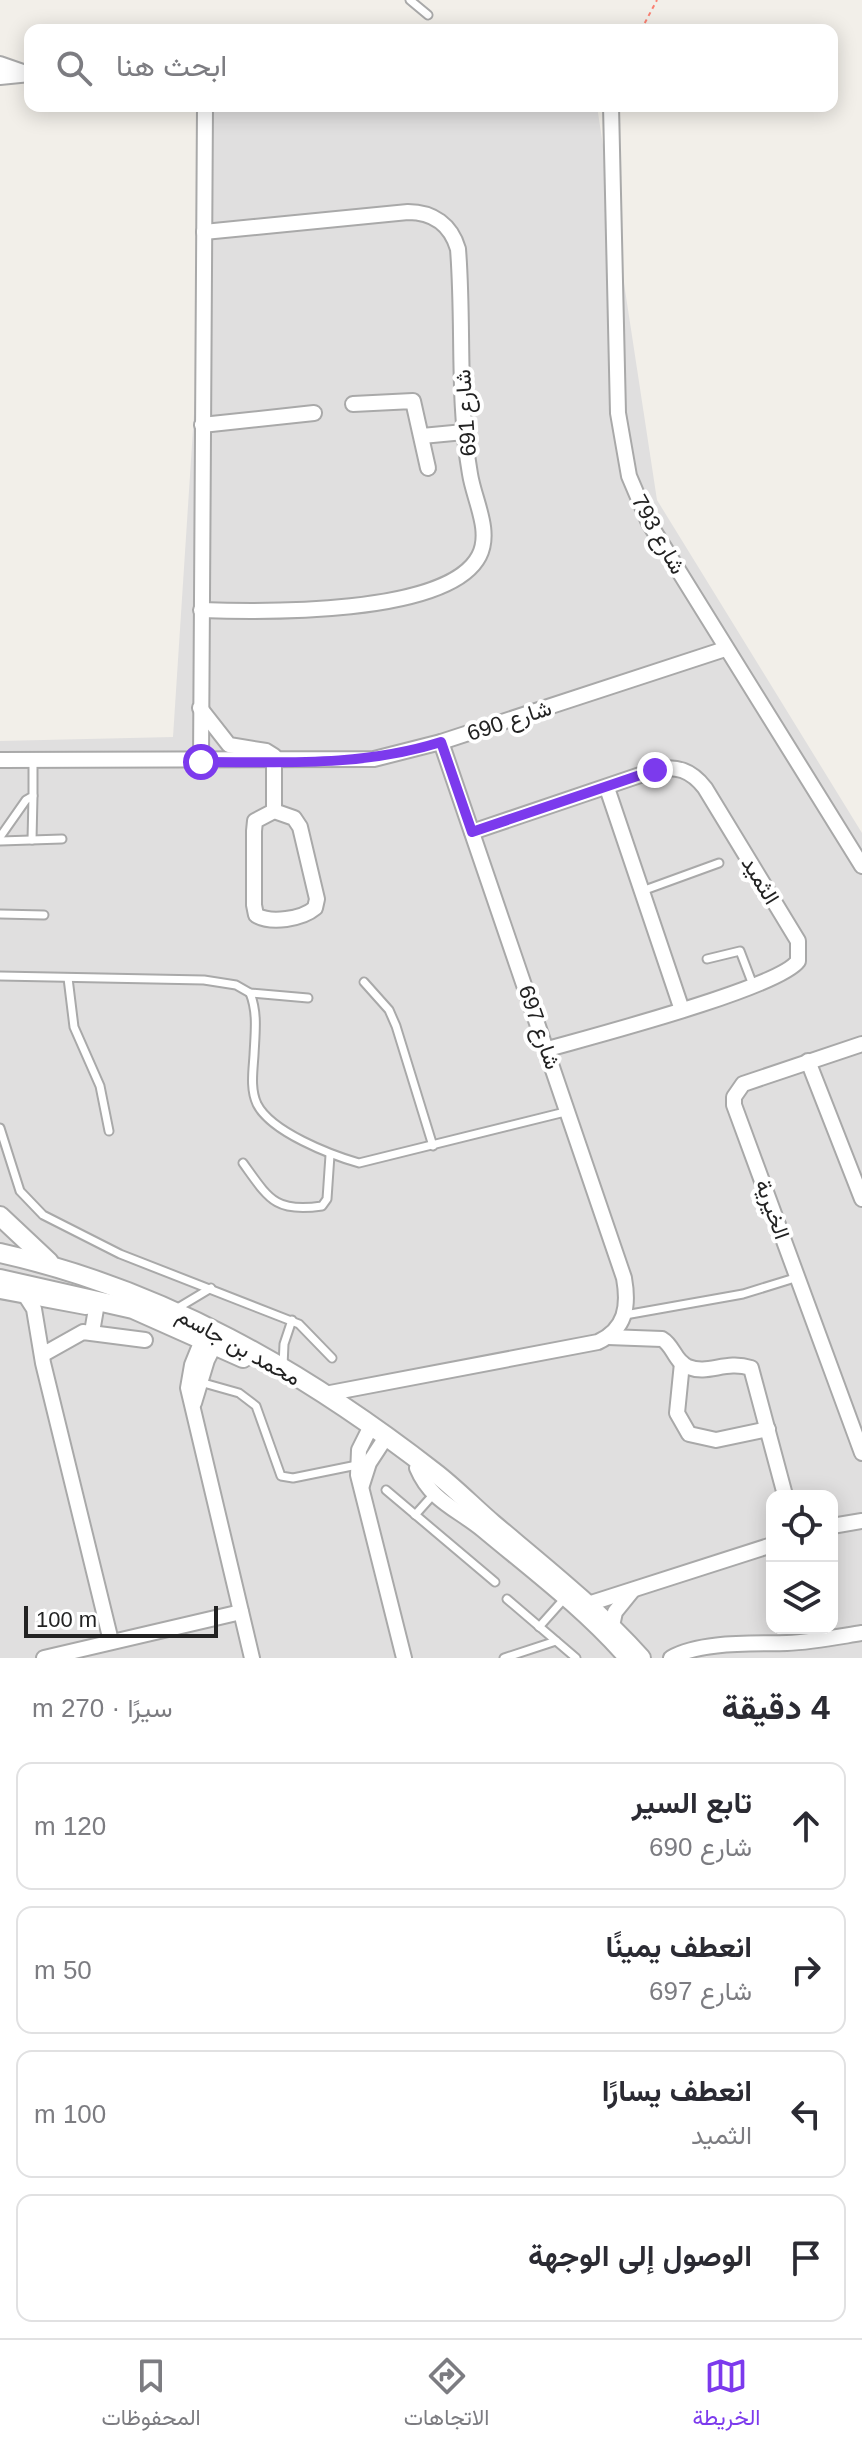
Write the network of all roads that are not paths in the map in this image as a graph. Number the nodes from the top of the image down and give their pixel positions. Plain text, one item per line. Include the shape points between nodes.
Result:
1 (410, 0) edge
2 (428, 15) dead end
3 (0, 64) edge
4 (24, 73) edge
5 (24, 74) edge
6 (0, 77) edge
7 (205, 112) edge
8 (611, 112) edge
9 (204, 232) junction
10 (353, 404) dead end
11 (314, 413) dead end
12 (202, 425) junction
13 (464, 432) junction
14 (422, 436) junction
15 (428, 468) dead end
16 (201, 610) junction
17 (725, 649) junction
18 (200, 708) junction
19 (441, 742) junction
20 (0, 760) edge
21 (33, 762) junction
22 (201, 762) junction
23 (276, 762) junction
24 (607, 788) junction
25 (33, 796) junction
26 (274, 811) junction
27 (472, 832) junction
28 (0, 839) edge
29 (62, 839) dead end
30 (32, 840) junction
31 (719, 863) dead end
32 (862, 866) edge
33 (642, 891) junction
34 (0, 914) edge
35 (44, 915) dead end
36 (707, 959) dead end
37 (0, 976) edge
38 (68, 978) junction
39 (364, 982) dead end
40 (753, 985) junction
41 (250, 993) junction
42 (308, 998) dead end
43 (682, 1010) junction
44 (862, 1044) edge
45 (548, 1049) junction
46 (808, 1061) junction
47 (570, 1111) junction
48 (0, 1128) edge
49 (109, 1131) dead end
50 (433, 1146) junction
51 (330, 1155) junction
52 (243, 1163) dead end
53 (862, 1199) edge
54 (0, 1216) edge
55 (0, 1253) edge
56 (51, 1264) junction
57 (798, 1277) junction
58 (0, 1279) edge
59 (211, 1288) junction
60 (0, 1291) edge
61 (25, 1295) junction
62 (61, 1302) junction
63 (96, 1309) junction
64 (174, 1310) junction
65 (625, 1315) junction
66 (155, 1317) junction
67 (292, 1320) junction
68 (92, 1332) junction
69 (212, 1336) junction
70 (608, 1337) junction
71 (40, 1339) junction
72 (145, 1340) dead end
73 (42, 1355) junction
74 (332, 1358) dead end
75 (682, 1363) junction
76 (284, 1368) junction
77 (200, 1382) junction
78 (360, 1386) junction
79 (325, 1394) junction
80 (194, 1403) junction
81 (349, 1411) junction
82 (768, 1429) junction
83 (377, 1434) junction
84 (862, 1453) edge
85 (357, 1465) junction
86 (417, 1468) junction
87 (361, 1485) junction
88 (386, 1490) dead end
89 (452, 1490) junction
90 (784, 1490) edge
91 (432, 1496) junction
92 (415, 1515) junction
93 (862, 1521) edge
94 (838, 1525) edge
95 (766, 1547) edge
96 (495, 1582) dead end
97 (635, 1589) junction
98 (565, 1598) junction
99 (507, 1599) dead end
100 (588, 1604) junction
101 (241, 1612) junction
102 (612, 1626) junction
103 (539, 1627) junction
104 (862, 1633) edge
105 (111, 1641) junction
106 (556, 1641) junction
107 (696, 1654) edge
108 (44, 1658) edge
109 (252, 1658) edge
110 (404, 1658) edge
111 (504, 1658) edge
112 (576, 1658) edge
113 (626, 1658) edge
114 (641, 1658) edge
115 (671, 1658) edge

1 - 2 lane
3 - 4 street
5 - 6 street
7 - 9 street
8 - 17 street, شارع 793 via 621,444 649,523
9 - 12 street
9 - 13 street, شارع 691 via 408,212 441,221 458,249
10 - 14 street via 413,401
11 - 12 street
12 - 16 street
13 - 14 street
13 - 16 street, شارع 691 via 484,533 478,558 460,576 404,596 331,610
14 - 15 street
16 - 18 street
17 - 19 street, شارع 690
17 - 32 street, شارع 793
18 - 22 street
18 - 23 street via 229,745 269,752
19 - 23 street, شارع 690 via 374,759
19 - 27 street, شارع 697
20 - 21 street, شارع 690
21 - 22 street, شارع 690
21 - 25 lane
22 - 23 street, شارع 690
23 - 26 street
24 - 27 street, الثميد
24 - 33 street
24 - 40 street, الثميد via 666,767 688,772 705,788 798,941 798,961 792,969
25 - 28 lane
25 - 30 lane
26 - 26 street via 255,821 254,831 254,905 256,915 268,920 308,914 317,899 300,827 294,818
27 - 45 street, شارع 697
28 - 30 lane
29 - 30 lane
31 - 33 lane
33 - 43 street
34 - 35 lane
36 - 40 lane via 740,951
37 - 38 lane
38 - 41 lane via 204,980
38 - 49 lane via 74,1027 100,1086
39 - 50 lane via 396,1026
40 - 43 street, الثميد
41 - 42 lane
41 - 51 lane via 256,1008 252,1087 258,1105 269,1118
43 - 45 street, الثميد
44 - 46 street, الخيرية
45 - 47 street, شارع 697
46 - 53 street
46 - 57 street, الخيرية via 743,1084 734,1097
47 - 50 lane
47 - 65 street, شارع 697 via 624,1278
48 - 59 lane via 20,1191 36,1210 94,1242
50 - 51 lane via 359,1163
51 - 52 lane via 327,1199 312,1207 272,1202
54 - 56 street
55 - 56 street, محمد بن جاسم
56 - 64 street, محمد بن جاسم
57 - 65 lane via 743,1294
57 - 84 street, الخيرية
58 - 66 street, محمد بن جاسم
59 - 64 lane
59 - 67 lane
60 - 61 street
61 - 62 street
61 - 71 street via 34,1309
62 - 63 street
62 - 71 street via 47,1315
63 - 66 street via 136,1319
63 - 68 street
64 - 69 street, محمد بن جاسم
65 - 70 street
66 - 69 street, محمد بن جاسم
67 - 74 lane
67 - 76 lane
68 - 72 street
68 - 73 street via 71,1336
69 - 76 street, محمد بن جاسم
69 - 77 street
69 - 80 street via 188,1380
69 - 83 street, محمد بن جاسم
70 - 75 street via 662,1339
70 - 78 street
71 - 73 street
73 - 105 street
75 - 82 street via 704,1370 727,1363 751,1368
75 - 82 street via 677,1413 689,1434 716,1440
76 - 79 street, محمد بن جاسم
77 - 80 street
77 - 85 lane via 239,1393 256,1406 281,1476
78 - 79 street
78 - 81 street
79 - 81 street, محمد بن جاسم
80 - 101 street
81 - 83 street, محمد بن جاسم
82 - 90 street
83 - 85 street
83 - 86 street, محمد بن جاسم
83 - 87 street
83 - 89 street, محمد بن جاسم
85 - 87 street
86 - 89 street, محمد بن جاسم
86 - 91 street
87 - 110 street
88 - 92 lane
89 - 100 street, محمد بن جاسم
91 - 92 lane
91 - 98 street via 469,1519
92 - 96 lane
93 - 94 street
95 - 97 street
97 - 100 street
97 - 102 street via 618,1606
98 - 103 lane
98 - 113 street
99 - 103 lane
100 - 102 street, محمد بن جاسم
101 - 105 street
101 - 109 street
102 - 114 street, محمد بن جاسم
103 - 106 lane
104 - 107 street via 730,1644
105 - 108 street
106 - 111 lane
106 - 112 lane
107 - 115 street via 687,1650

